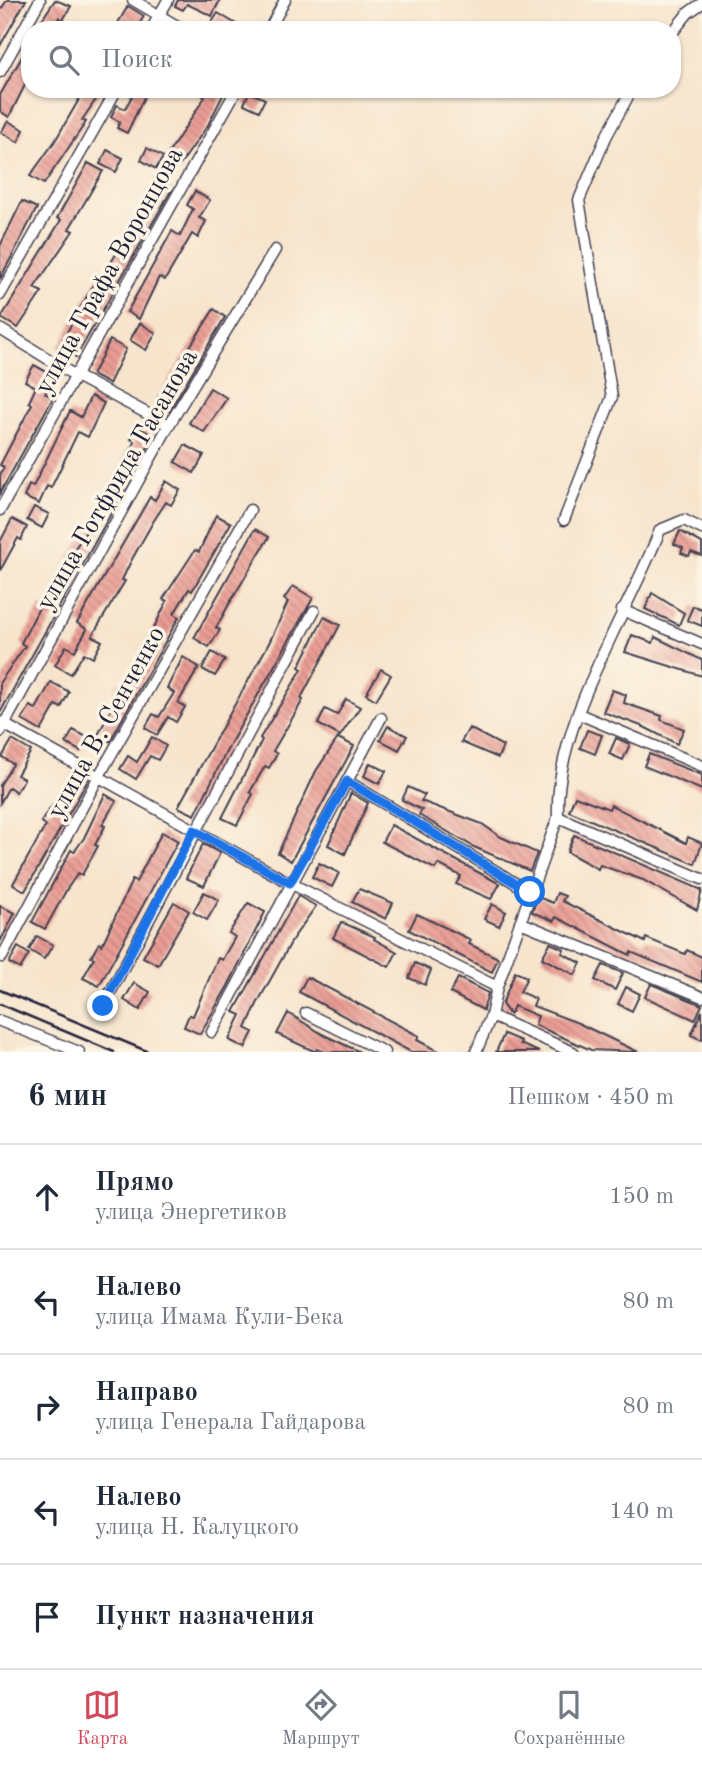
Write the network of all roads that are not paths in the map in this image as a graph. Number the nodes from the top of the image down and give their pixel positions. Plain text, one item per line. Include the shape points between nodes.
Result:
1 (40, 0) edge
2 (133, 0) edge
3 (167, 0) edge
4 (285, 0) edge
5 (702, 2) edge
6 (159, 16) junction
7 (28, 21) edge
8 (156, 21) edge
9 (168, 21) edge
10 (274, 21) edge
11 (681, 22) edge
12 (21, 34) edge
13 (0, 72) edge
14 (112, 98) edge
15 (232, 98) edge
16 (627, 98) edge
17 (275, 250) dead end
18 (0, 295) edge
19 (0, 329) edge
20 (74, 375) junction
21 (169, 425) junction
22 (0, 510) edge
23 (250, 510) dead end
24 (564, 520) dead end
25 (702, 529) edge
26 (622, 610) junction
27 (314, 611) dead end
28 (702, 644) edge
29 (579, 714) junction
30 (381, 718) dead end
31 (1, 726) edge
32 (702, 766) edge
33 (99, 776) junction
34 (347, 781) junction
35 (558, 817) junction
36 (194, 830) junction
37 (702, 879) edge
38 (290, 883) junction
39 (530, 892) junction
40 (520, 922) junction
41 (2, 957) dead end
42 (497, 987) junction
43 (702, 997) edge
44 (103, 1006) dead end
45 (306, 1013) dead end
46 (491, 1016) junction
47 (0, 1020) edge
48 (212, 1032) dead end
49 (62, 1049) edge
50 (79, 1052) edge
51 (384, 1052) edge
52 (476, 1052) edge
53 (573, 1052) edge

1 - 7 street
2 - 6 street
3 - 6 street
4 - 10 street
5 - 11 street
6 - 8 street
6 - 9 street
12 - 13 street
14 - 18 street
15 - 20 street, улица Графа Воронцова
16 - 24 street via 579,200 612,397
17 - 21 street, улица Готфрида Гасанова
19 - 20 street
20 - 21 street
20 - 22 street, улица Графа Воронцова
21 - 31 street, улица Готфрида Гасанова
23 - 33 street, улица В. Сенченко
25 - 26 street via 684,520 660,530
26 - 28 street
26 - 29 street
27 - 36 street
29 - 32 street
29 - 35 street via 557,791
30 - 34 street
31 - 33 street
33 - 36 street
33 - 41 street, улица В. Сенченко
34 - 38 street
34 - 39 street
35 - 37 street
35 - 39 street
36 - 38 street
36 - 44 street
38 - 42 street
38 - 48 street
39 - 40 street
40 - 42 street
40 - 43 street
42 - 46 street
45 - 51 street
46 - 52 street
46 - 53 street
47 - 49 street
49 - 50 street

